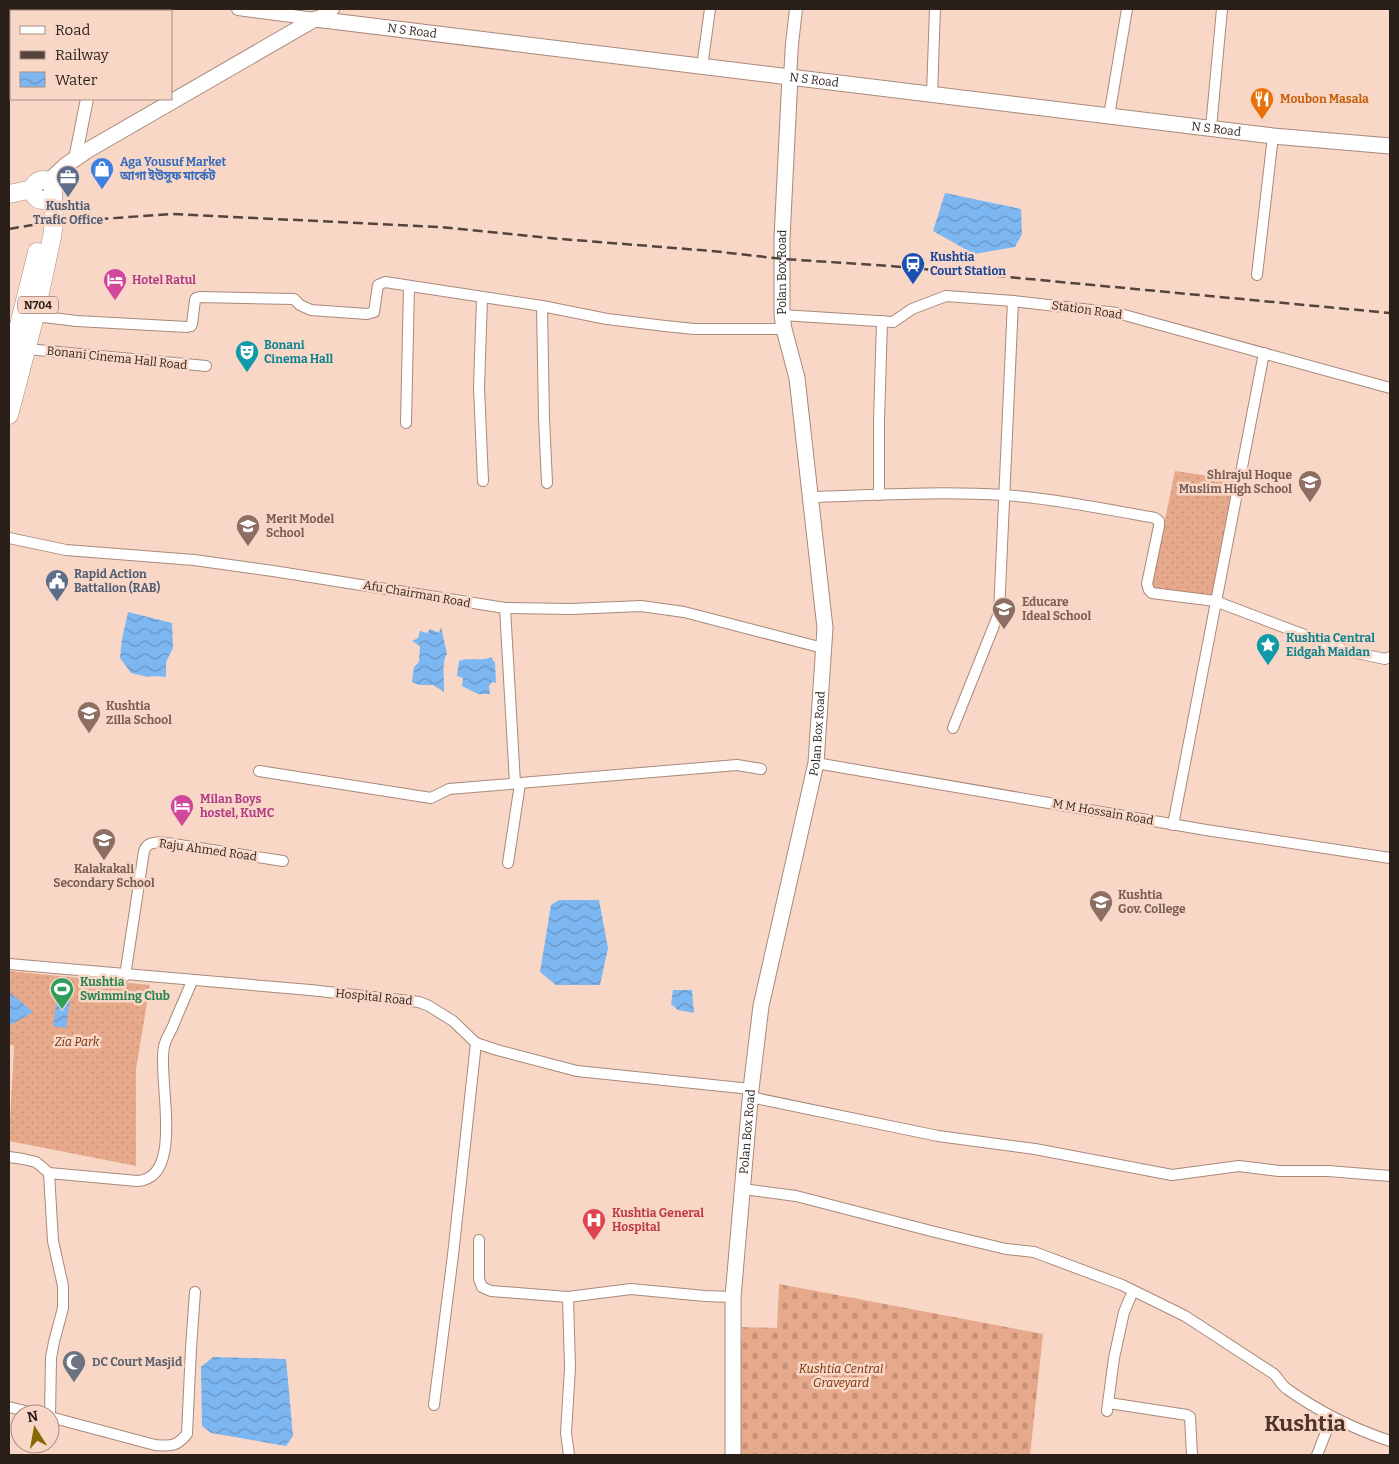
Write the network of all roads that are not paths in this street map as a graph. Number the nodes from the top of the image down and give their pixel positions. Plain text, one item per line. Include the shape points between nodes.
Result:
1 (238, 9) edge
2 (333, 9) edge
3 (710, 9) edge
4 (796, 9) edge
5 (935, 9) edge
6 (1127, 9) edge
7 (1222, 9) edge
8 (314, 14) edge
9 (702, 67) junction
10 (790, 77) junction
11 (932, 94) junction
12 (87, 100) edge
13 (1109, 116) junction
14 (1211, 128) junction
15 (1273, 136) junction
16 (1390, 146) edge
17 (75, 159) junction
18 (44, 191) junction
19 (9, 194) edge
20 (1257, 275) dead end
21 (36, 285) junction
22 (408, 286) junction
23 (482, 298) junction
24 (1013, 301) junction
25 (542, 306) junction
26 (35, 316) junction
27 (882, 321) junction
28 (783, 322) junction
29 (27, 349) junction
30 (1264, 353) junction
31 (9, 366) edge
32 (206, 366) dead end
33 (1390, 388) edge
34 (12, 394) edge
35 (9, 415) edge
36 (406, 423) dead end
37 (483, 481) dead end
38 (547, 483) dead end
39 (879, 495) junction
40 (1003, 495) junction
41 (810, 497) junction
42 (9, 538) edge
43 (1215, 601) junction
44 (505, 608) junction
45 (823, 648) junction
46 (1390, 658) edge
47 (953, 728) dead end
48 (816, 763) junction
49 (762, 769) dead end
50 (259, 772) dead end
51 (518, 784) junction
52 (1173, 824) junction
53 (1390, 858) edge
54 (283, 861) dead end
55 (508, 863) dead end
56 (9, 964) edge
57 (126, 976) junction
58 (192, 981) junction
59 (476, 1043) junction
60 (751, 1093) junction
61 (9, 1157) edge
62 (49, 1172) junction
63 (1390, 1176) edge
64 (743, 1189) junction
65 (479, 1240) dead end
66 (1133, 1291) junction
67 (195, 1292) dead end
68 (568, 1297) junction
69 (733, 1297) junction
70 (434, 1405) dead end
71 (1332, 1417) junction
72 (1390, 1441) edge
73 (569, 1455) edge
74 (734, 1455) edge
75 (1192, 1455) edge
76 (1318, 1455) edge

1 - 8 street, N S Road
2 - 8 street
3 - 9 street
4 - 10 street, Polan Box Road
5 - 11 street
6 - 13 street
7 - 14 street
8 - 9 main road, N S Road
8 - 17 main road
9 - 10 main road, N S Road
10 - 11 main road, N S Road
10 - 28 main road, Polan Box Road via 782,238
11 - 13 main road, N S Road
12 - 17 street
13 - 14 main road, N S Road
14 - 15 main road, N S Road
15 - 16 main road, N S Road
15 - 20 street
17 - 18 main road
18 - 19 highway
18 - 21 highway, N704 via 44,223
21 - 26 highway, N704
21 - 31 highway, N704
22 - 23 street, Station Road
22 - 26 street, Station Road via 385,282 378,285 374,312 367,314 311,310 294,298 200,297 195,300 192,324 187,327
22 - 36 street
23 - 25 street, Station Road
23 - 37 street via 479,386
24 - 27 street, Station Road via 946,296 912,309 893,322
24 - 30 street, Station Road via 1117,313
24 - 40 street
25 - 28 street, Station Road via 607,319 710,329
25 - 38 street
26 - 29 highway, N704
27 - 28 street, Station Road
27 - 39 street
28 - 41 main road, Polan Box Road via 797,378
29 - 32 street, Bonani Cinema Hall Road
29 - 34 highway, N704
30 - 33 street, Station Road
30 - 43 street
34 - 35 highway, N704
39 - 40 street
39 - 41 street
40 - 43 street via 1060,500 1155,518 1159,526 1148,590
40 - 47 street via 999,613
41 - 45 main road, Polan Box Road via 825,628
42 - 44 street, Afu Chairman Road via 66,550 244,567
43 - 46 street via 1347,651
43 - 52 street
44 - 45 street, Afu Chairman Road via 641,606 684,612
44 - 51 street
45 - 48 main road, Polan Box Road
48 - 52 street, M M Hossain Road
48 - 60 main road, Polan Box Road via 761,1006
49 - 51 street via 738,765
50 - 51 street via 432,798 449,789
51 - 55 street
52 - 53 street, M M Hossain Road
54 - 57 street, Raju Ahmed Road via 160,842 146,846
56 - 57 street, Hospital Road
57 - 58 street, Hospital Road
58 - 59 street, Hospital Road via 418,1002 453,1021
58 - 62 street via 164,1047 163,1079 168,1126 160,1168 145,1181
59 - 60 street, Hospital Road via 577,1071
59 - 70 street
60 - 63 street, Hospital Road via 938,1136 1035,1149 1172,1176 1239,1166
60 - 64 main road, Polan Box Road
61 - 62 street via 36,1162
62 - 67 street via 53,1241 63,1286 63,1308 51,1358 50,1417 155,1445 180,1443 187,1434
64 - 66 street via 796,1196 1006,1249 1034,1252
64 - 69 main road, Polan Box Road
65 - 68 street via 482,1287 491,1291
66 - 71 street via 1185,1316 1274,1374 1285,1388
66 - 75 street via 1124,1312 1114,1358 1108,1407 1187,1415 1190,1417
68 - 69 street via 631,1289
68 - 73 street via 570,1368 566,1433
69 - 74 main road, Polan Box Road
71 - 72 street
71 - 76 street

